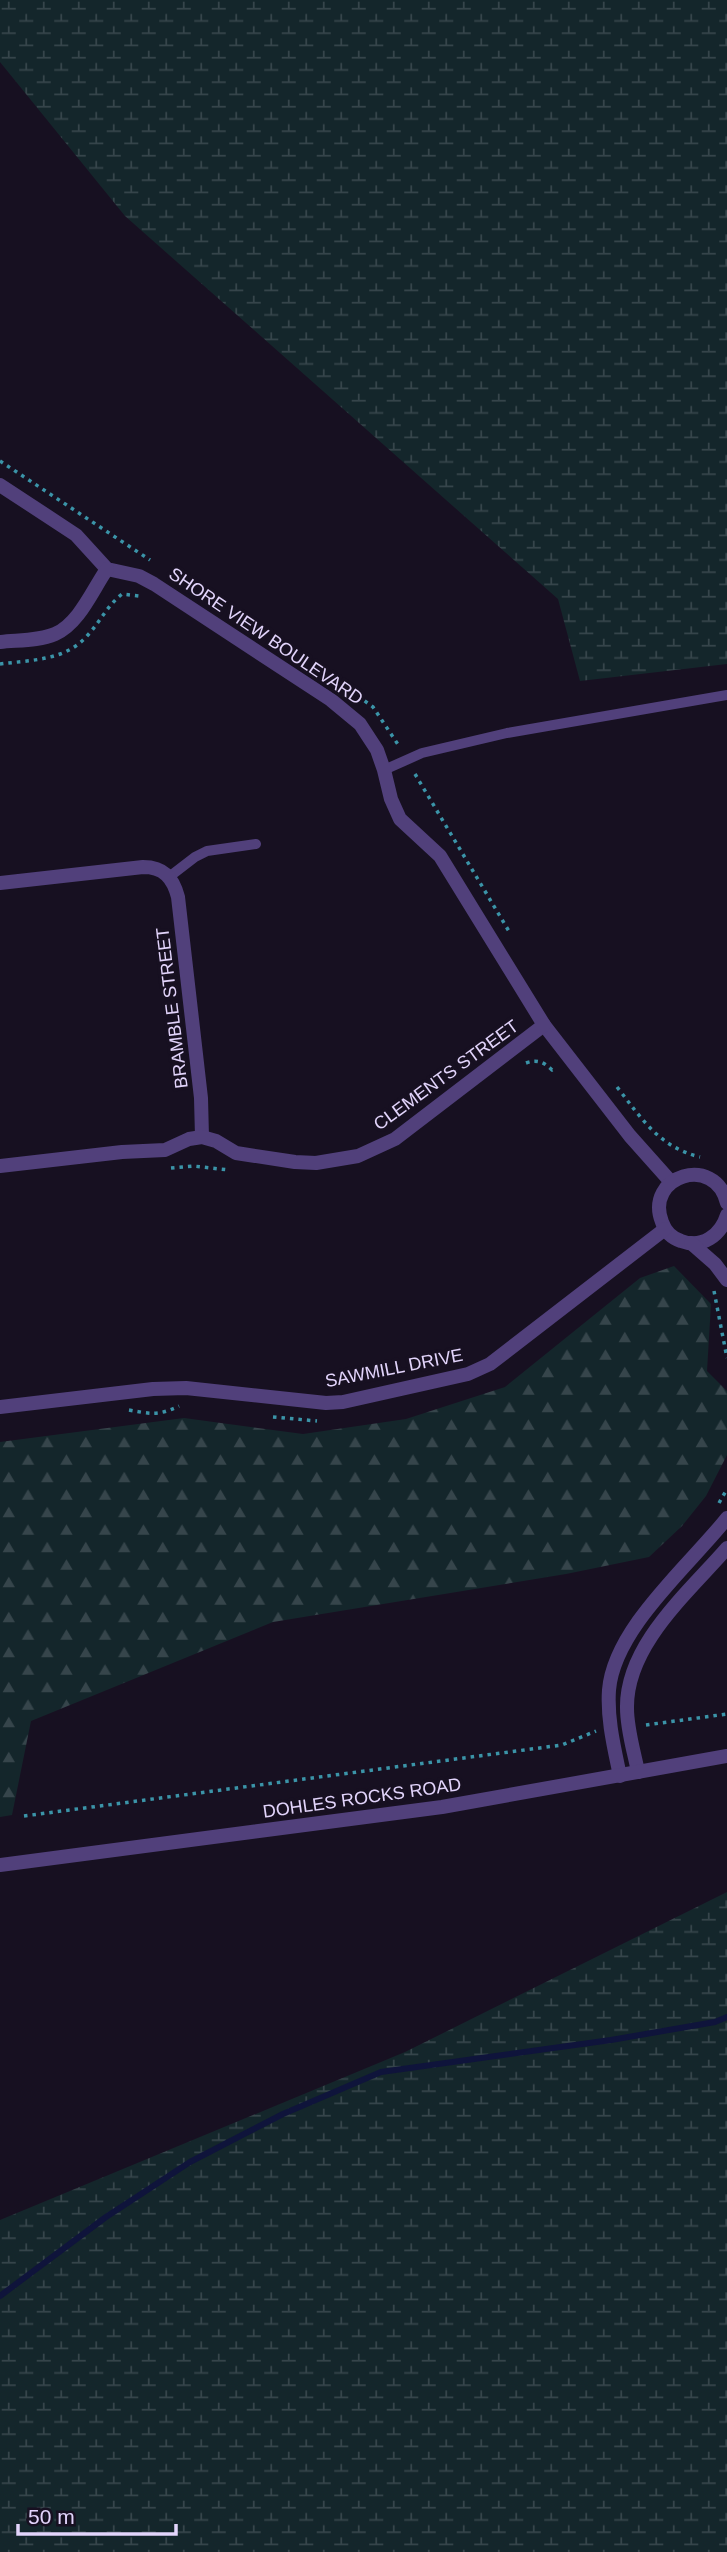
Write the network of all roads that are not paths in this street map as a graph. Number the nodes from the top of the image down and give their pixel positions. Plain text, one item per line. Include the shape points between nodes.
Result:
1 (0, 485) edge
2 (107, 569) junction
3 (0, 642) edge
4 (727, 695) edge
5 (384, 770) junction
6 (256, 844) dead end
7 (169, 877) junction
8 (0, 883) edge
9 (544, 1025) junction
10 (202, 1137) junction
11 (0, 1166) edge
12 (671, 1182) junction
13 (727, 1203) edge
14 (725, 1226) edge
15 (665, 1228) junction
16 (691, 1243) junction
17 (727, 1280) edge
18 (0, 1407) edge
19 (727, 1518) edge
20 (727, 1548) edge
21 (727, 1756) edge
22 (638, 1772) junction
23 (620, 1776) junction
24 (0, 1865) edge

1 - 2 street via 76,535
2 - 3 street via 62,630
2 - 5 street, SHORE VIEW BOULEVARD via 155,584 331,700 369,735
4 - 5 lane via 507,733 422,753
5 - 9 street, SHORE VIEW BOULEVARD via 400,819 440,856
6 - 7 lane via 207,850
7 - 8 street via 160,869 143,867
7 - 10 street, BRAMBLE STREET via 178,897
9 - 10 street, CLEMENTS STREET via 403,1134 358,1156 295,1162 241,1154
9 - 12 street, SHORE VIEW BOULEVARD
10 - 11 street via 165,1150
12 - 13 street via 702,1175 720,1187
12 - 15 street via 660,1199
14 - 16 street via 709,1240
15 - 16 street
15 - 18 street, SAWMILL DRIVE via 502,1357 468,1374 343,1402 186,1388
16 - 17 street
19 - 23 street via 639,1620 619,1653 608,1709
20 - 22 street via 652,1634 635,1662 627,1709
21 - 22 street, DOHLES ROCKS ROAD
22 - 23 street, DOHLES ROCKS ROAD
23 - 24 street, DOHLES ROCKS ROAD via 442,1807

